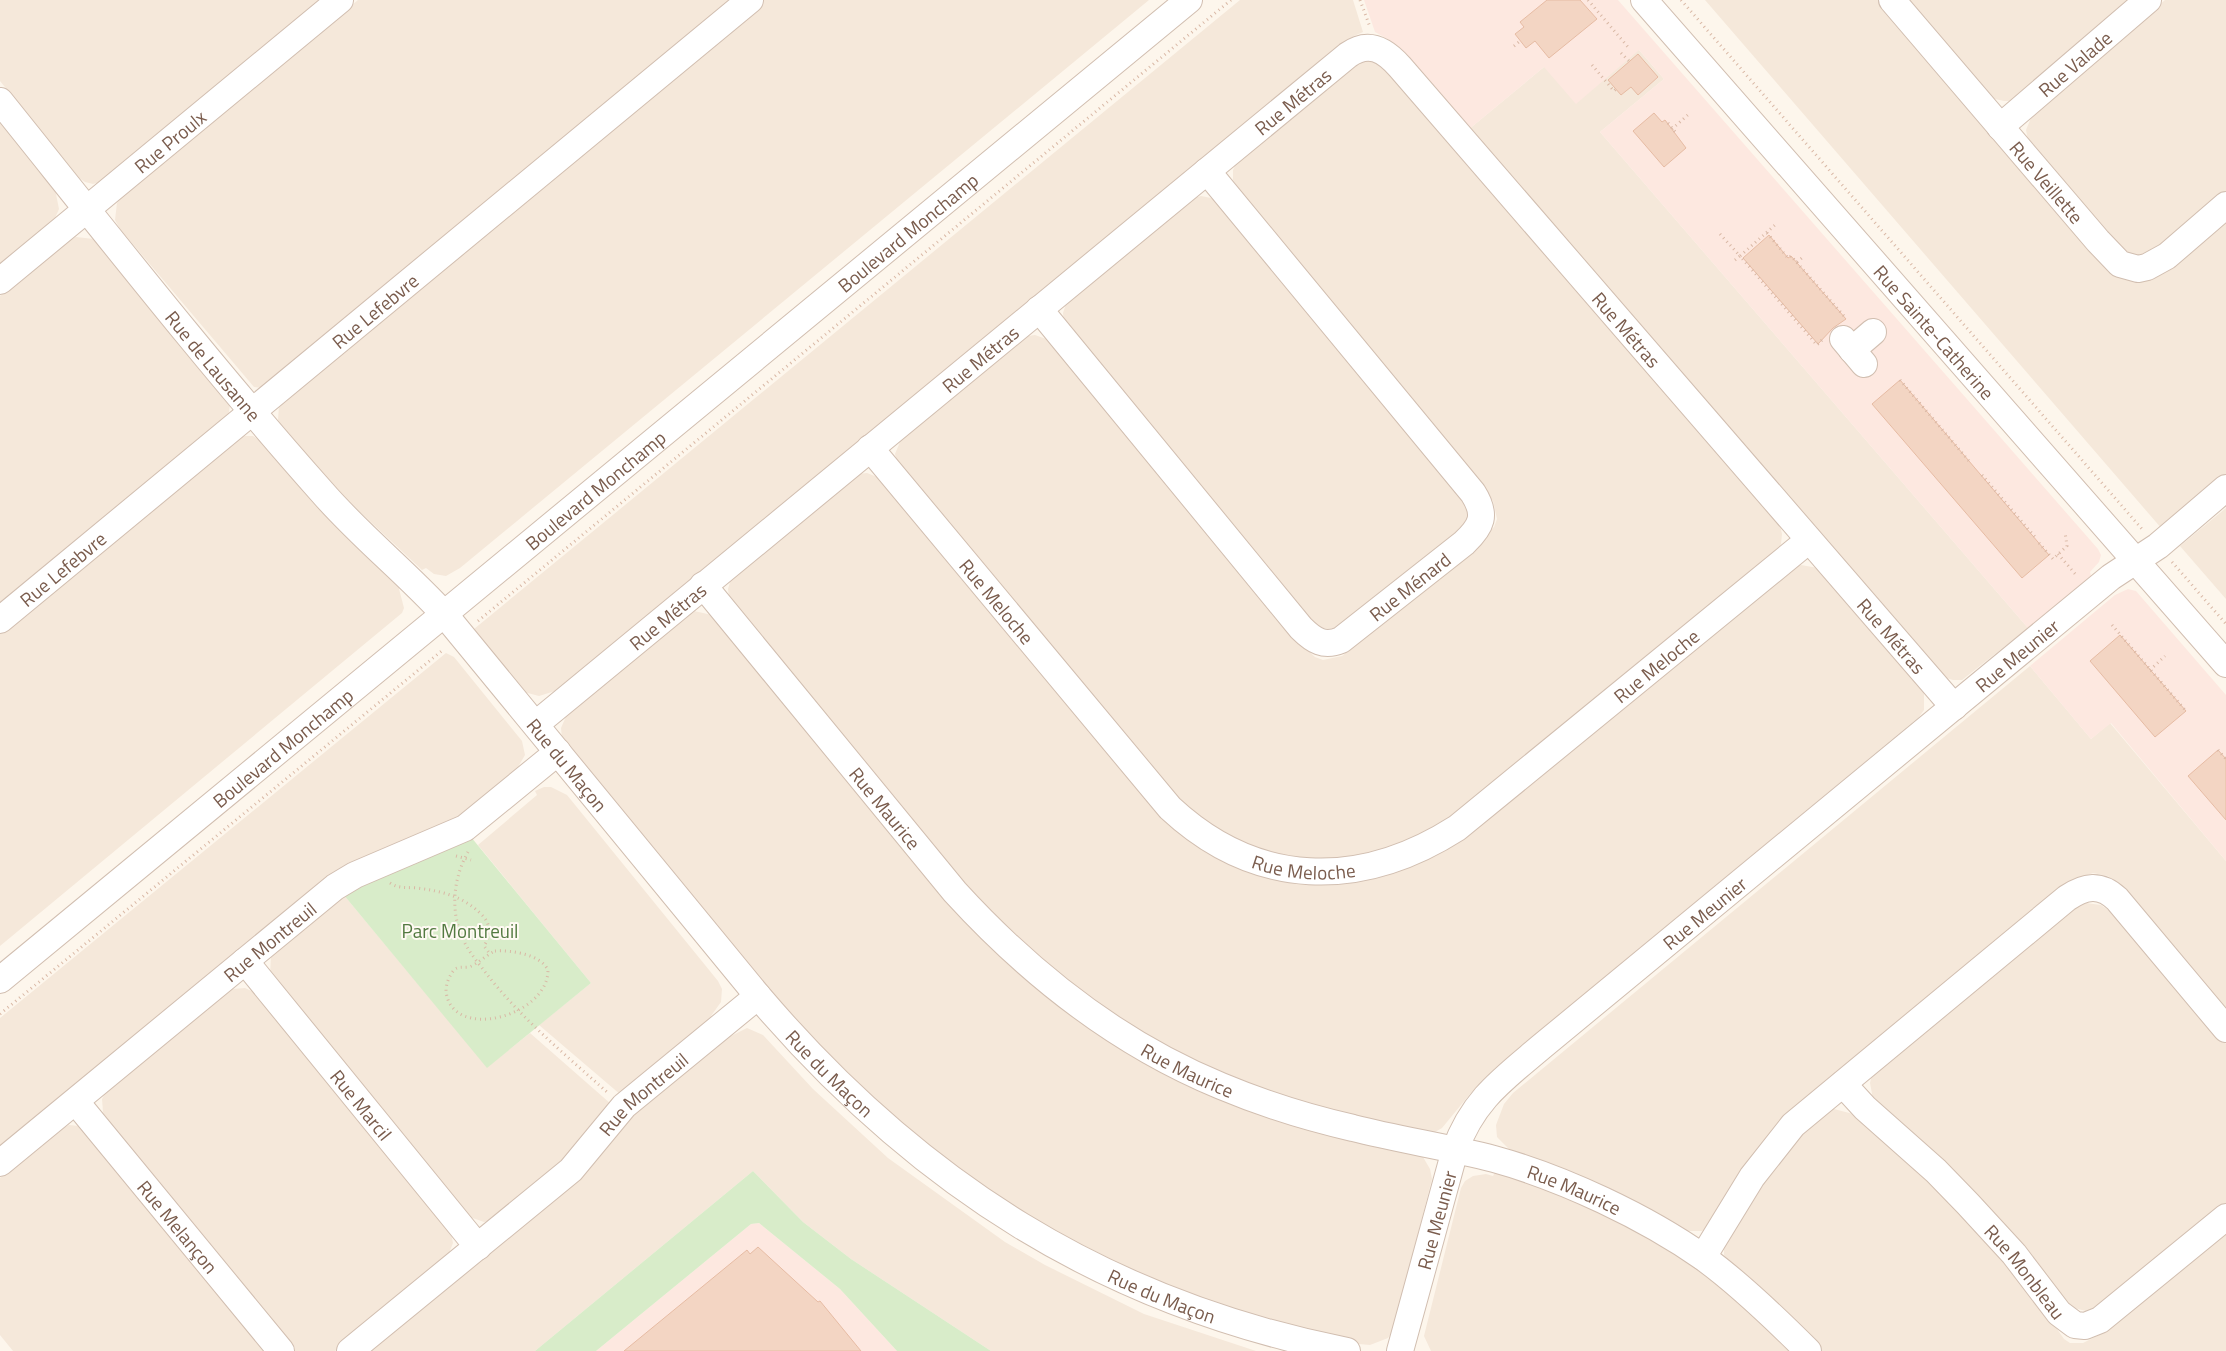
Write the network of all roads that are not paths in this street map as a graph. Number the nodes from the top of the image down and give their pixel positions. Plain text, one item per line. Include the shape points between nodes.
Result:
1 (340, 0) edge
2 (750, 0) edge
3 (1189, 0) edge
4 (1644, 0) edge
5 (1892, 0) edge
6 (2148, 0) edge
7 (0, 102) edge
8 (2000, 127) junction
9 (1207, 171) junction
10 (2226, 205) edge
11 (87, 209) junction
12 (0, 281) edge
13 (1039, 310) junction
14 (1872, 332) dead end
15 (1847, 341) road end
16 (252, 411) junction
17 (870, 448) junction
18 (2226, 488) edge
19 (1809, 540) junction
20 (2134, 561) junction
21 (703, 585) junction
22 (445, 615) junction
23 (0, 620) edge
24 (2226, 664) edge
25 (1954, 707) junction
26 (536, 724) junction
27 (558, 752) junction
28 (245, 962) junction
29 (0, 980) edge
30 (758, 996) junction
31 (2226, 1029) edge
32 (1843, 1084) junction
33 (76, 1102) junction
34 (1455, 1150) junction
35 (0, 1163) edge
36 (2226, 1217) edge
37 (478, 1247) junction
38 (1703, 1257) junction
39 (281, 1351) edge
40 (350, 1351) edge
41 (1348, 1351) edge
42 (1400, 1351) edge
43 (1808, 1351) edge

1 - 11 street, Rue Proulx
2 - 16 street, Rue Lefebvre
3 - 22 street, Boulevard Monchamp
4 - 20 street, Rue Sainte-Catherine
5 - 8 street, Rue Veillette
6 - 8 street, Rue Valade
7 - 11 street, Rue de Lausanne
8 - 10 street, Rue Veillette via 2114,259 2130,267 2138,269 2156,264
9 - 13 street, Rue Métras
9 - 13 street, Rue Ménard via 1473,493 1482,510 1481,519 1464,543 1341,640 1332,644 1316,641 1301,628
9 - 19 street, Rue Métras via 1354,50 1362,47 1381,49
11 - 12 street, Rue Proulx
11 - 16 street, Rue de Lausanne
13 - 17 street, Rue Métras
14 - 15 street
16 - 22 street, Rue de Lausanne via 344,517
16 - 23 street, Rue Lefebvre
17 - 19 street, Rue Meloche via 1170,808 1222,845 1274,866 1300,871 1350,871 1370,867 1415,852 1456,828
17 - 21 street, Rue Métras
18 - 20 street, Rue Meunier via 2158,546
19 - 25 street, Rue Métras
20 - 24 street, Rue Sainte-Catherine
20 - 25 street, Rue Meunier via 2117,571
21 - 26 street, Rue Métras
21 - 34 street, Rue Maurice via 955,892 1021,959 1078,1004 1175,1063 1248,1097 1322,1121
22 - 26 street, Rue du Maçon
22 - 29 street, Boulevard Monchamp
25 - 34 street, Rue Meunier via 1498,1084 1475,1109
26 - 27 street, Rue du Maçon
27 - 28 street, Rue Montreuil via 465,828 345,880
27 - 30 street, Rue du Maçon
28 - 33 street, Rue Montreuil
28 - 37 street, Rue Marcil
30 - 37 street, Rue Montreuil via 629,1101 571,1170
30 - 41 street, Rue du Maçon via 808,1054 871,1115 932,1165 1022,1226 1100,1270 1173,1302 1240,1325
31 - 32 street via 2117,898 2102,888 2085,888 2066,898
32 - 36 street, Rue Monbleau via 1968,1204 2014,1254 2059,1313 2075,1325 2085,1326 2100,1320
32 - 38 street via 1815,1106 1779,1142 1752,1177
33 - 35 street, Rue Montreuil
33 - 39 street, Rue Melançon
34 - 38 street, Rue Maurice via 1496,1160 1605,1202
34 - 42 street, Rue Meunier
37 - 40 street, Rue Montreuil
38 - 43 street, Rue Maurice

